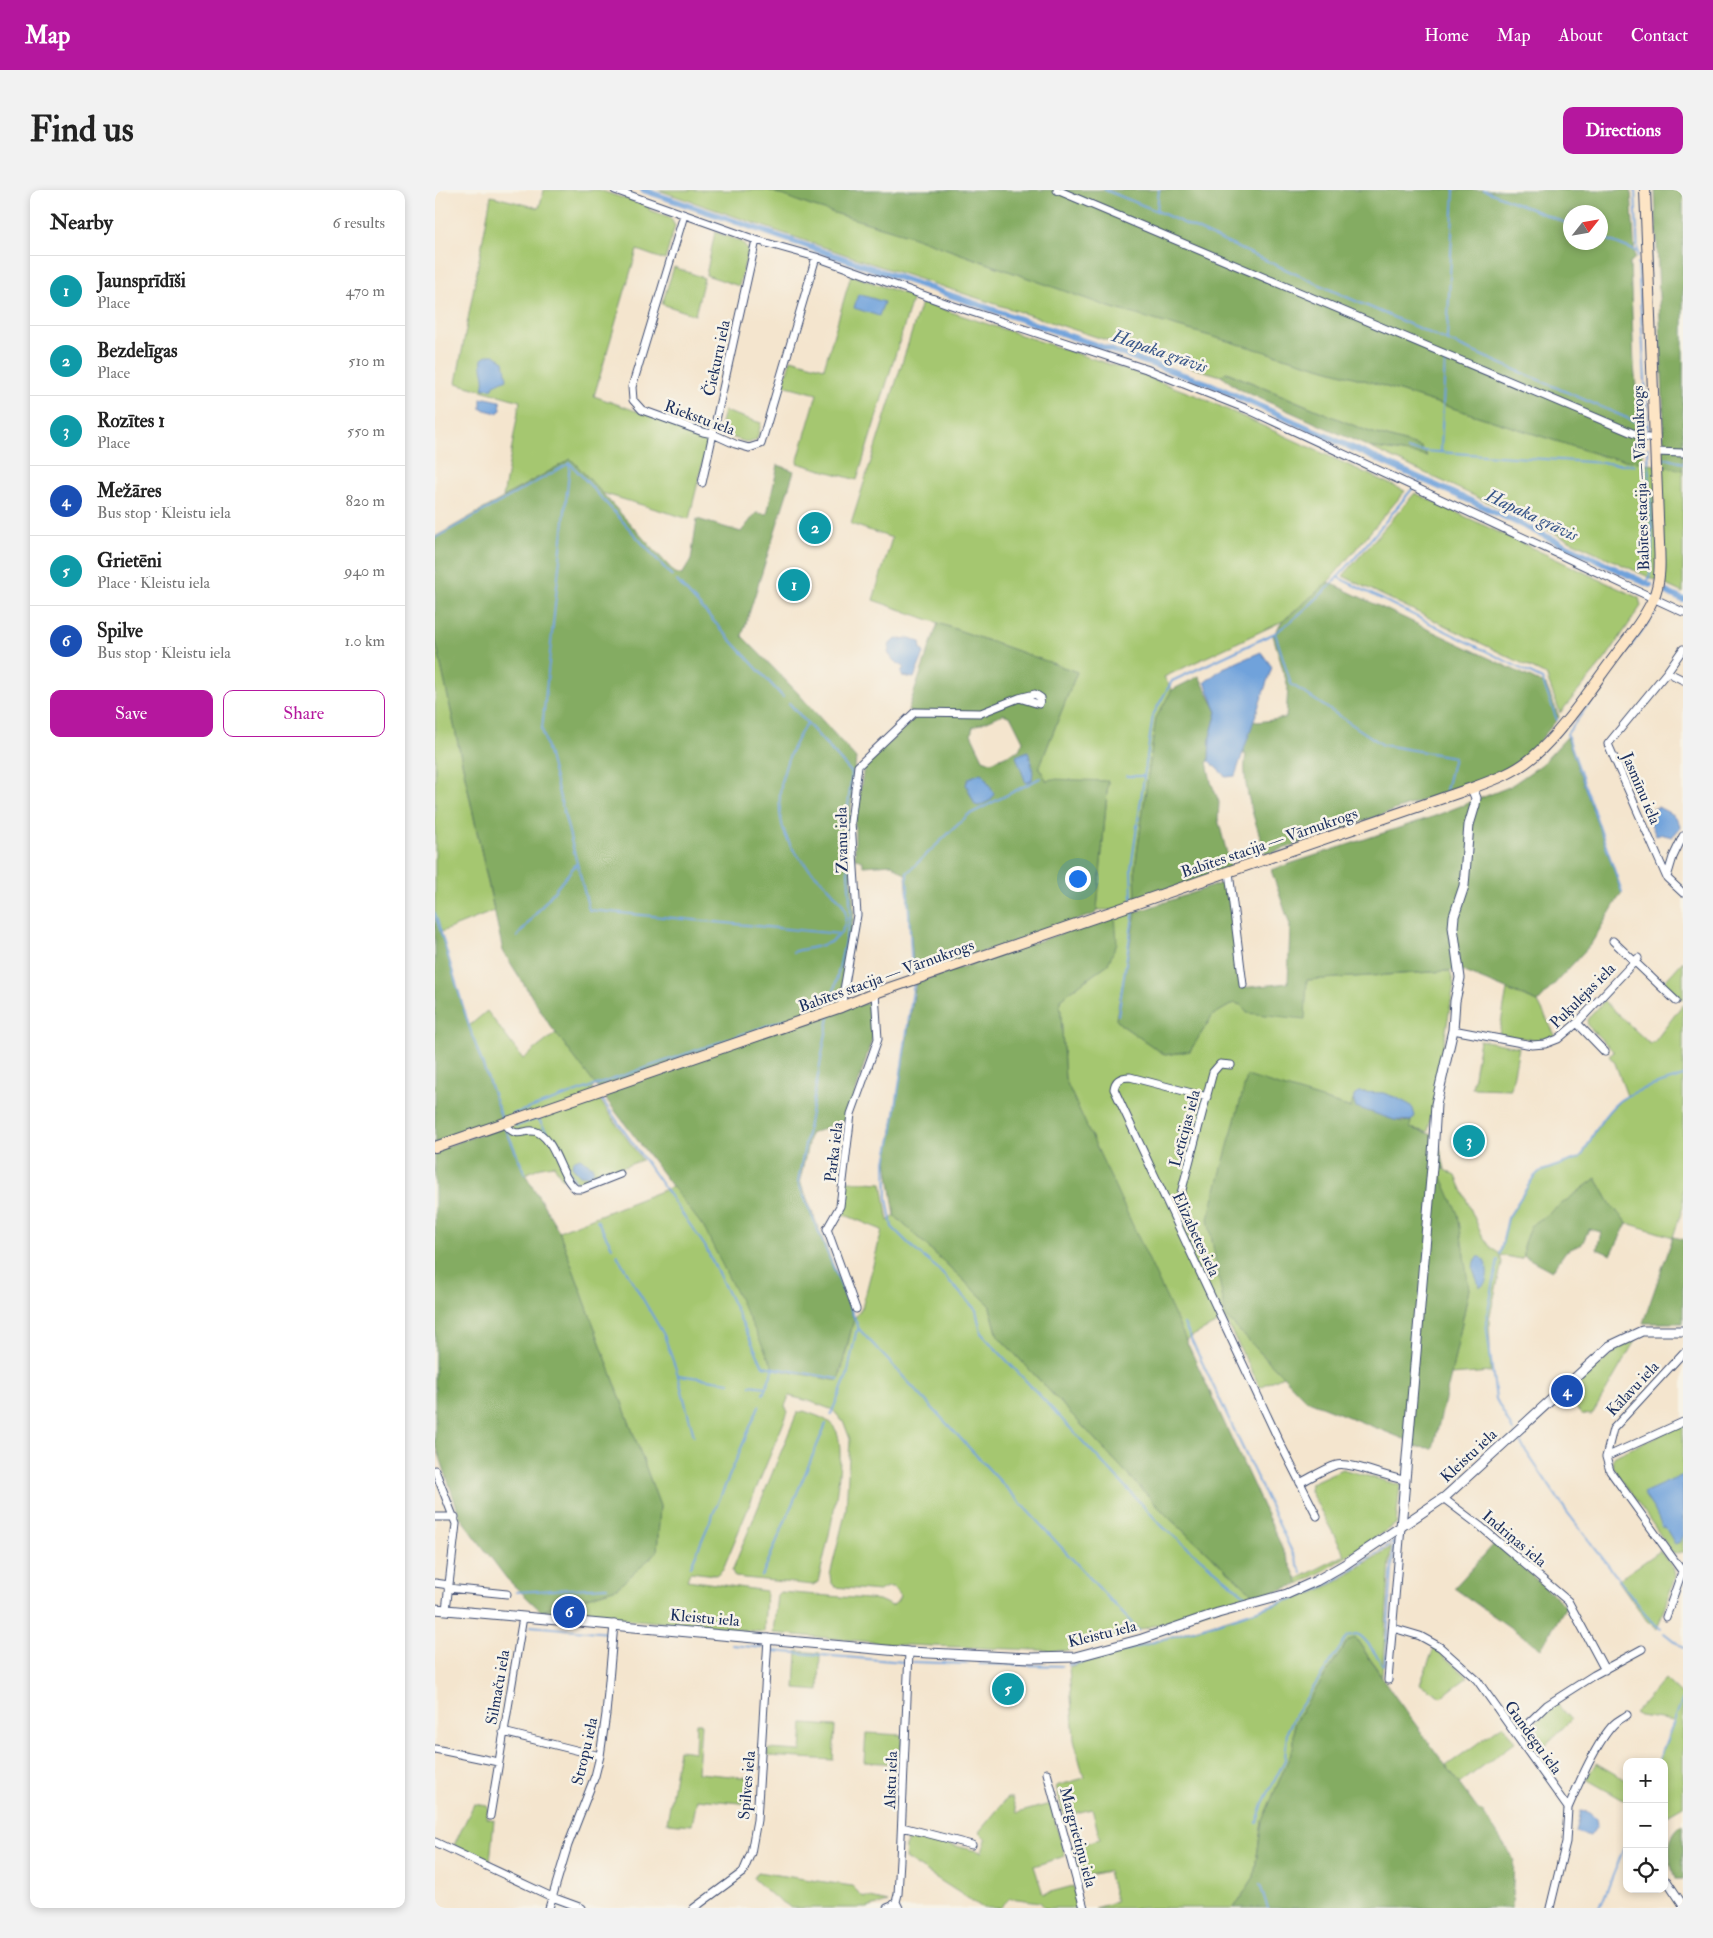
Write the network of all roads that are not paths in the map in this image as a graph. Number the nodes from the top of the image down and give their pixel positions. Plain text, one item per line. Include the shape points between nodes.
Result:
1 (615, 190) edge
2 (1057, 190) edge
3 (1645, 190) edge
4 (683, 215) junction
5 (756, 240) junction
6 (816, 257) junction
7 (713, 434) junction
8 (1655, 439) junction
9 (1656, 452) junction
10 (1683, 453) edge
11 (702, 482) dead end
12 (1653, 598) junction
13 (1683, 612) edge
14 (1683, 649) edge
15 (1667, 672) junction
16 (1683, 680) edge
17 (1019, 698) dead end
18 (1472, 788) junction
19 (1683, 836) edge
20 (1658, 857) junction
21 (1673, 857) junction
22 (1229, 872) junction
23 (1667, 878) junction
24 (1683, 893) edge
25 (1613, 941) dead end
26 (1636, 960) junction
27 (1243, 985) dead end
28 (875, 993) junction
29 (1676, 1001) dead end
30 (841, 1007) junction
31 (1577, 1023) junction
32 (1453, 1030) junction
33 (1605, 1052) dead end
34 (1231, 1065) dead end
35 (1207, 1098) junction
36 (505, 1123) junction
37 (435, 1147) edge
38 (620, 1174) dead end
39 (1170, 1208) junction
40 (856, 1309) dead end
41 (1683, 1331) edge
42 (1683, 1353) edge
43 (1683, 1422) edge
44 (1606, 1457) junction
45 (435, 1470) edge
46 (1405, 1480) junction
47 (436, 1481) edge
48 (1300, 1483) junction
49 (1443, 1498) junction
50 (1317, 1516) dead end
51 (435, 1517) edge
52 (455, 1517) junction
53 (1401, 1528) junction
54 (1683, 1570) edge
55 (435, 1583) edge
56 (449, 1586) junction
57 (507, 1594) dead end
58 (435, 1609) edge
59 (446, 1610) junction
60 (523, 1617) junction
61 (1666, 1617) dead end
62 (614, 1624) junction
63 (1393, 1628) junction
64 (768, 1638) junction
65 (1642, 1649) dead end
66 (909, 1652) junction
67 (1605, 1670) junction
68 (1389, 1680) dead end
69 (1627, 1715) dead end
70 (503, 1732) junction
71 (1516, 1735) junction
72 (435, 1749) edge
73 (600, 1756) junction
74 (498, 1762) junction
75 (1047, 1773) dead end
76 (1568, 1808) junction
77 (490, 1816) dead end
78 (902, 1827) junction
79 (435, 1842) edge
80 (972, 1845) dead end
81 (1668, 1882) edge
82 (553, 1897) junction
83 (897, 1905) edge
84 (1683, 1905) edge
85 (549, 1908) edge
86 (582, 1908) edge
87 (694, 1908) edge
88 (887, 1908) edge
89 (1085, 1908) edge
90 (1550, 1908) edge

1 - 4 street
2 - 8 street via 1643,437
3 - 8 main road, Babītes stacija — Vārnukrogs
4 - 5 street
4 - 7 street, Riekstu iela via 632,387 633,400 642,410
5 - 6 street
5 - 7 street, Čiekuru iela
6 - 7 street, Riekstu iela via 761,444 749,448
6 - 12 street via 1146,369 1247,409
7 - 11 street, Čiekuru iela
8 - 9 main road, Babītes stacija — Vārnukrogs
9 - 10 street
9 - 12 main road, Babītes stacija — Vārnukrogs via 1660,562
12 - 13 street
12 - 18 main road, Babītes stacija — Vārnukrogs via 1594,684 1533,757 1503,776
14 - 15 street, Jasmīnu iela
15 - 16 street
15 - 20 street, Jasmīnu iela via 1609,744
17 - 30 street, Zvanu iela via 981,712 915,712 858,766 851,822 857,915
18 - 22 main road, Babītes stacija — Vārnukrogs
18 - 32 street via 1476,798 1469,825 1464,886 1453,927 1460,978
19 - 21 street
20 - 21 street
20 - 23 street, Jasmīnu iela
21 - 23 street
22 - 27 street
22 - 28 main road, Babītes stacija — Vārnukrogs
23 - 24 street, Jasmīnu iela
25 - 26 street
26 - 29 street
26 - 31 street, Puķulejas iela
28 - 30 main road, Babītes stacija — Vārnukrogs
28 - 40 street, Parka iela via 878,1039 851,1114 840,1206 827,1230
30 - 36 main road, Babītes stacija — Vārnukrogs
31 - 32 street, Puķulejas iela via 1558,1040 1532,1045
31 - 33 street
32 - 46 street via 1434,1116
34 - 35 street, Letīcijas iela via 1225,1063 1216,1067
35 - 39 street, Letīcijas iela via 1179,1201
35 - 39 street, Elizabetes iela via 1130,1077 1118,1079 1115,1084 1114,1089
36 - 37 main road, Babītes stacija — Vārnukrogs
36 - 38 street via 517,1134 534,1132 541,1135 575,1189
39 - 48 street, Elizabetes iela
41 - 49 street, Kleistu iela via 1642,1332 1610,1346
42 - 44 street, Kālavu iela via 1613,1429
43 - 44 street
44 - 54 street via 1610,1471
45 - 47 street
46 - 48 street via 1347,1464 1336,1465
46 - 53 street
47 - 52 street
48 - 50 street, Elizabetes iela
49 - 53 street, Kleistu iela
49 - 67 street, Indriņas iela via 1568,1600
51 - 52 street
52 - 56 street
53 - 63 street
53 - 66 street, Kleistu iela via 1344,1565 1287,1594 1075,1657
54 - 61 street
55 - 56 street
56 - 57 street
56 - 59 street
58 - 59 street, Kleistu iela
59 - 60 street, Kleistu iela
60 - 62 street, Kleistu iela
60 - 70 street, Silmaču iela
62 - 64 street, Kleistu iela
62 - 73 street, Stropu iela
63 - 68 street
63 - 71 street, Gundegu iela via 1420,1636 1449,1654 1477,1680
64 - 66 street, Kleistu iela
64 - 87 street, Spilves iela via 757,1820 751,1853 743,1872
65 - 67 street
66 - 78 street, Alstu iela
67 - 71 street via 1547,1705
69 - 76 street via 1607,1733
70 - 73 street
70 - 74 street, Silmaču iela
71 - 76 street, Gundegu iela
72 - 74 street
73 - 82 street, Stropu iela
74 - 77 street, Silmaču iela
75 - 89 street, Margrietiņu iela
76 - 90 street via 1566,1842
78 - 80 street
78 - 83 street, Alstu iela
79 - 82 street
81 - 84 street
82 - 85 street, Stropu iela
82 - 86 street
83 - 88 street

